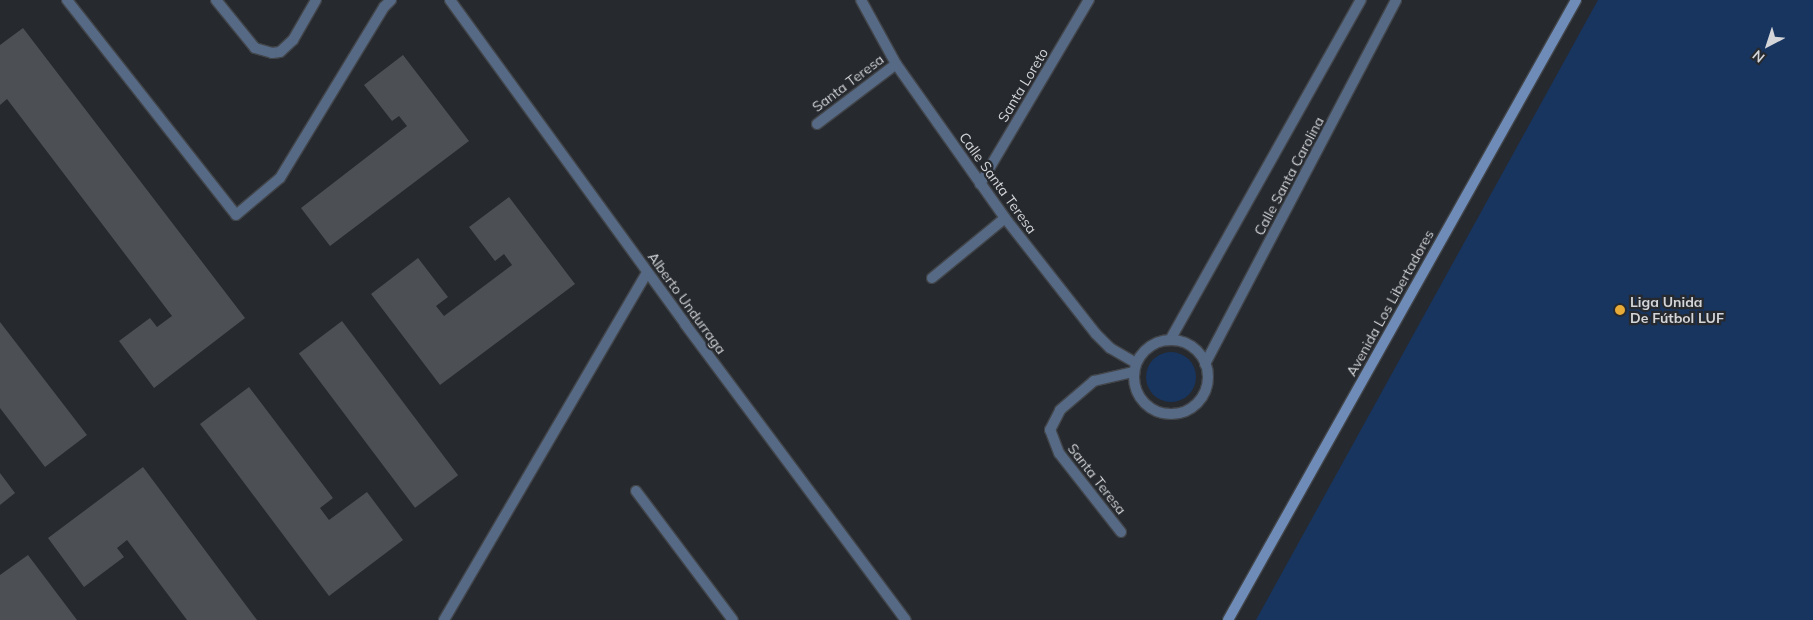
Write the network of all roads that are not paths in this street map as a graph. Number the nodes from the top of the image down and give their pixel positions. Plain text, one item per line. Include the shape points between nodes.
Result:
1 (67, 0) edge
2 (216, 0) edge
3 (316, 0) edge
4 (392, 0) edge
5 (450, 0) edge
6 (861, 0) edge
7 (1089, 0) edge
8 (1361, 0) edge
9 (1396, 0) edge
10 (1576, 0) edge
11 (896, 64) junction
12 (816, 124) dead end
13 (980, 184) junction
14 (1005, 218) junction
15 (647, 272) junction
16 (932, 278) dead end
17 (1170, 340) junction
18 (1205, 364) junction
19 (1135, 368) junction
20 (636, 491) dead end
21 (1121, 532) dead end
22 (444, 620) edge
23 (733, 620) edge
24 (906, 620) edge
25 (1228, 620) edge

1 - 4 street via 236,215 280,178 384,7
2 - 3 street via 254,48 272,54 280,52 293,40
5 - 15 street, Alberto Undurraga
6 - 11 street, Calle Santa Teresa
7 - 13 street, Santa Loreto
8 - 17 street, Calle Santa Carolina
9 - 18 street, Calle Santa Carolina
10 - 25 street, Avenida Los Libertadores
11 - 12 street, Santa Teresa
11 - 13 street, Calle Santa Teresa
13 - 14 street, Calle Santa Teresa
14 - 16 street
14 - 19 street, Calle Santa Teresa via 1096,334
15 - 22 street
15 - 24 street, Alberto Undurraga
17 - 18 street via 1192,346
17 - 19 street via 1150,346
18 - 19 street via 1208,376 1200,400 1180,413 1167,414 1145,404 1138,394
19 - 21 street, Santa Teresa via 1094,382 1060,410 1050,430 1059,453
20 - 23 street

